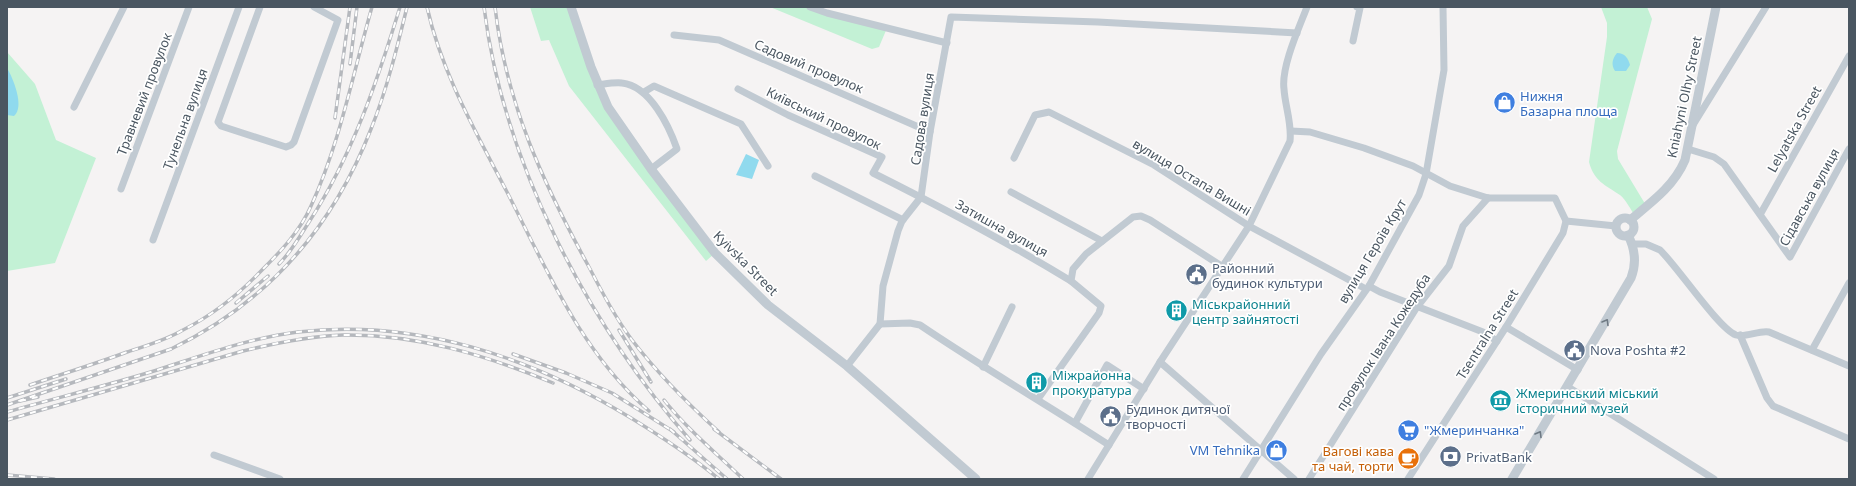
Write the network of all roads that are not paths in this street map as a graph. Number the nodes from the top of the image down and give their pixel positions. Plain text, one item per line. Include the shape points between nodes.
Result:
1 (124, 7) edge
2 (189, 7) edge
3 (239, 7) edge
4 (260, 7) edge
5 (314, 7) edge
6 (571, 7) edge
7 (810, 7) edge
8 (1307, 7) edge
9 (1357, 7) edge
10 (1443, 7) edge
11 (1716, 7) edge
12 (1766, 7) edge
13 (1297, 33) junction
14 (674, 35) dead end
15 (1353, 41) dead end
16 (947, 43) junction
17 (1849, 56) edge
18 (598, 85) junction
19 (738, 89) dead end
20 (644, 92) junction
21 (74, 107) dead end
22 (1693, 125) junction
23 (1291, 131) junction
24 (930, 132) junction
25 (1688, 149) junction
26 (1849, 149) edge
27 (1014, 158) dead end
28 (768, 166) dead end
29 (651, 169) junction
30 (1426, 174) junction
31 (815, 176) dead end
32 (121, 189) dead end
33 (1011, 192) dead end
34 (921, 197) junction
35 (1488, 198) junction
36 (1761, 214) junction
37 (903, 220) junction
38 (1630, 220) junction
39 (1566, 221) junction
40 (1616, 225) junction
41 (1249, 226) junction
42 (1628, 235) junction
43 (153, 240) dead end
44 (1102, 241) junction
45 (1633, 244) junction
46 (1223, 267) junction
47 (1071, 282) junction
48 (1849, 283) edge
49 (1367, 288) junction
50 (1417, 306) junction
51 (1012, 307) dead end
52 (880, 324) junction
53 (1506, 327) junction
54 (1740, 335) junction
55 (1497, 341) junction
56 (1812, 350) junction
57 (1160, 362) junction
58 (847, 366) junction
59 (1849, 366) edge
60 (983, 367) junction
61 (1578, 370) junction
62 (1568, 387) junction
63 (1144, 388) junction
64 (1038, 399) junction
65 (1075, 423) junction
66 (1849, 439) edge
67 (1110, 445) junction
68 (1261, 451) junction
69 (214, 455) dead end
70 (280, 479) edge
71 (976, 479) edge
72 (1088, 479) edge
73 (1243, 479) edge
74 (1294, 479) edge
75 (1309, 479) edge
76 (1408, 479) edge
77 (1512, 479) edge
78 (1714, 479) edge

1 - 21 street
2 - 32 street, Травневий провулок
3 - 43 street, Тунельна вулиця
4 - 5 street via 218,122 221,126 284,147 294,142 338,20
6 - 18 street, Kyivska Street
7 - 16 street
8 - 13 street
9 - 15 street via 1360,8
10 - 30 street, вулиця Героїв Крут via 1444,70
11 - 22 street, Kniahyni Olhy Street
12 - 22 street
13 - 16 street, Садова вулиця via 951,17
13 - 23 street via 1286,68 1283,88
14 - 24 street, Садовий провулок via 718,40
16 - 24 street, Садова вулиця
17 - 36 street, Lelyatska Street
18 - 20 street via 623,83
18 - 29 street, Kyivska Street via 613,116
19 - 34 street, Київський провулок via 788,115 882,157 873,173
20 - 28 street via 654,86 741,124
20 - 29 street via 671,130 677,149
22 - 25 street, Kniahyni Olhy Street
23 - 30 street via 1310,132 1364,148 1413,166
23 - 41 street via 1290,141
24 - 34 street, Садова вулиця
25 - 36 street via 1714,157 1724,164
25 - 38 street, Kniahyni Olhy Street via 1683,166 1670,184 1659,197
26 - 36 street, Сідавська вулиця via 1790,257
27 - 41 street, вулиця Остапа Вишні via 1035,115 1049,112 1154,165
29 - 58 street, Kyivska Street via 707,244 726,265 768,305
30 - 35 street via 1450,186
30 - 49 street, вулиця Героїв Крут via 1420,195
31 - 37 street
33 - 44 street
34 - 37 street
34 - 47 street, Затишна вулиця via 1022,251
35 - 39 street via 1555,198
35 - 50 street, провулок Івана Кожедуба via 1463,226 1449,266
37 - 52 street via 884,278
38 - 40 street via 1624,218
38 - 42 street via 1634,228
39 - 40 street
39 - 53 street, Tsentralna Street via 1563,233
40 - 42 street via 1620,234
41 - 46 street
41 - 49 street
42 - 45 street
44 - 46 street via 1133,217 1141,216
44 - 47 street via 1073,269
45 - 54 street via 1646,244 1660,250 1722,324
61 -> 45 street via 1631,278 1635,264
46 - 57 street
47 - 64 street, Затишна вулиця via 1101,306 1100,313
48 - 56 street
49 - 50 street
49 - 68 street, вулиця Героїв Крут via 1320,354
50 - 55 street via 1483,332
50 - 75 street, провулок Івана Кожедуба
51 - 60 street
52 - 58 street
52 - 60 street via 920,325
53 - 55 street, Tsentralna Street
53 - 61 street
54 - 56 street via 1769,332
54 - 66 street via 1767,398 1773,406
55 - 76 street, Tsentralna Street
56 - 59 street
57 - 63 street
57 - 68 street
58 - 71 street, Kyivska Street
60 - 64 street
61 - 62 street
77 -> 62 street
62 - 78 street
63 - 65 street via 1108,365
63 - 67 street
64 - 65 street
65 - 67 street
67 - 72 street
68 - 73 street, вулиця Героїв Крут
68 - 74 street
69 - 70 street

